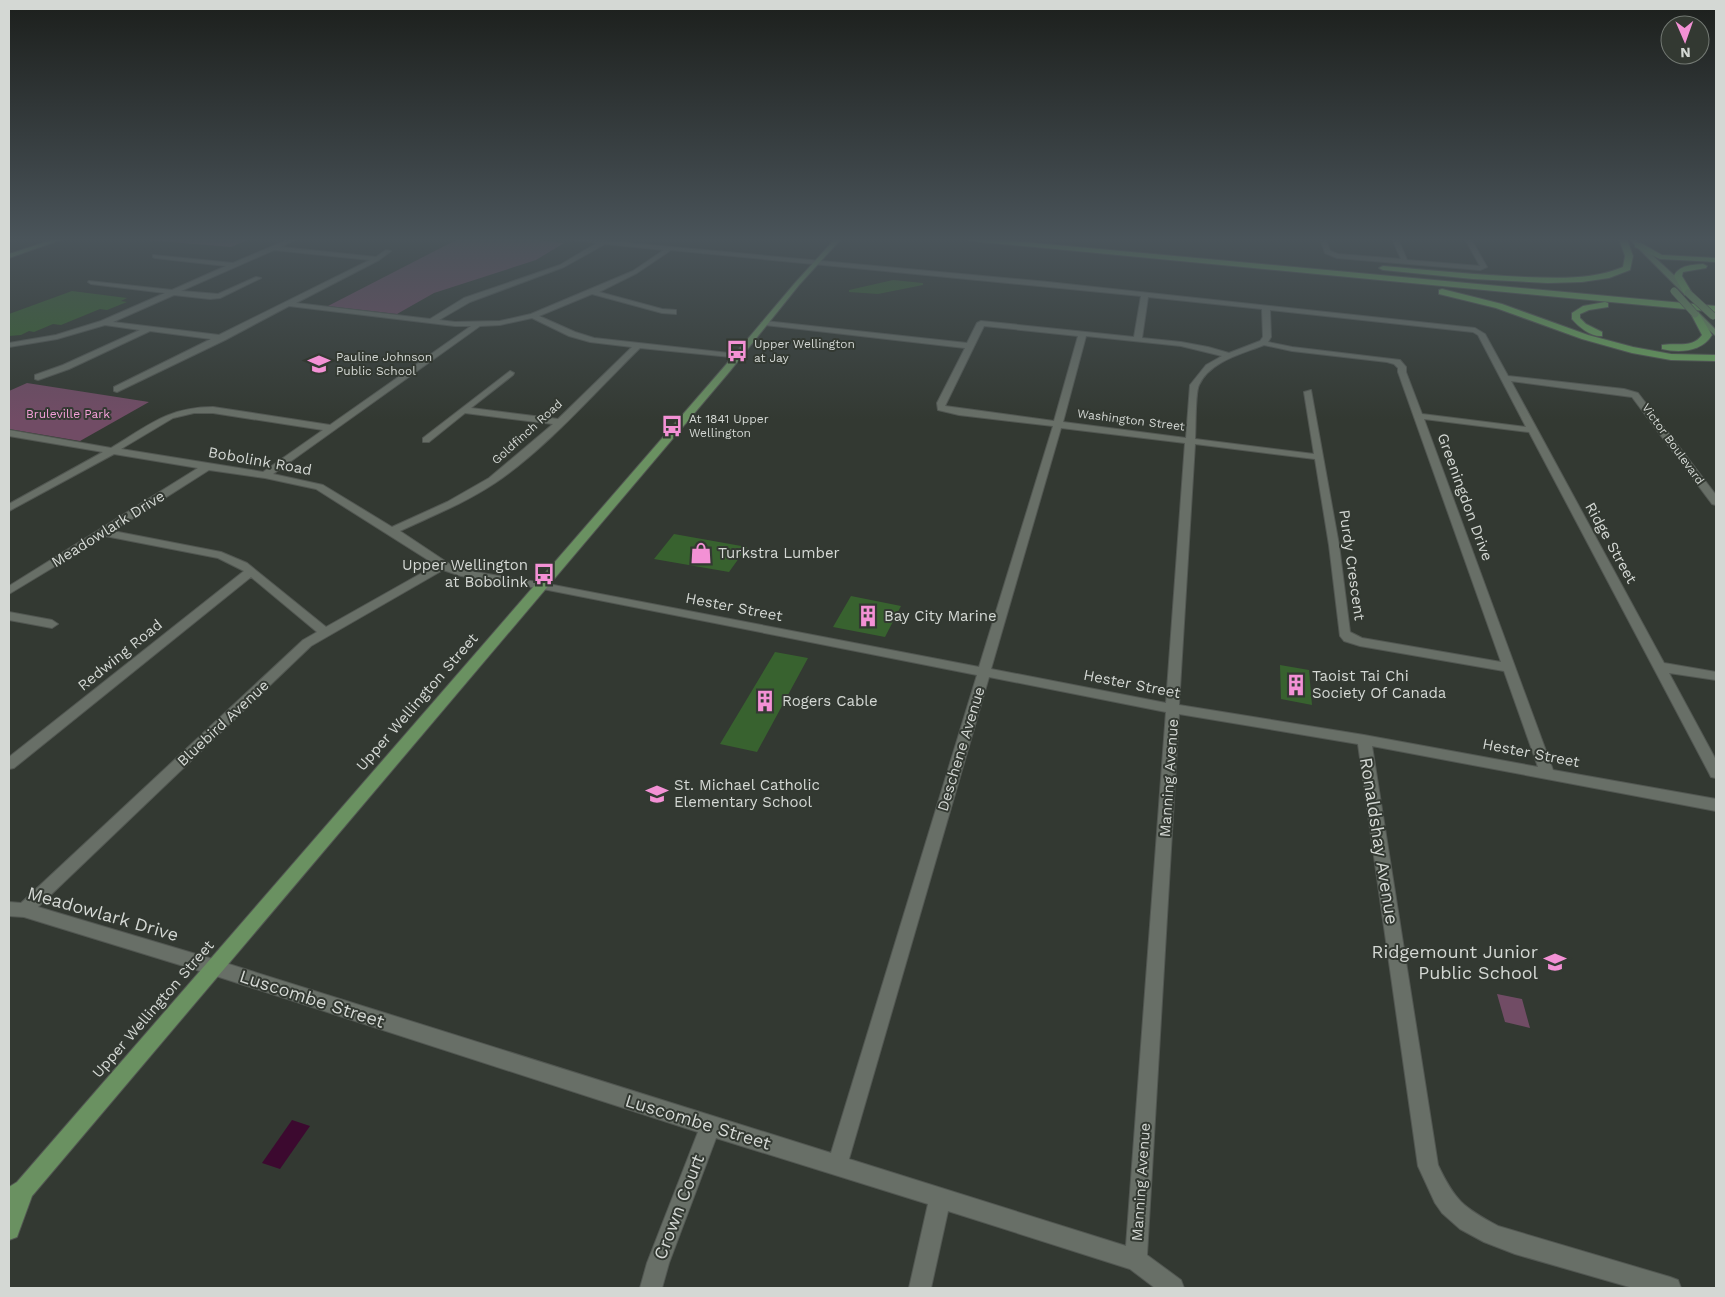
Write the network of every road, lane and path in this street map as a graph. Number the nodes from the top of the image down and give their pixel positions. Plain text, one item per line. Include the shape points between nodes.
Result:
1 (157, 300) edge
2 (299, 300) edge
3 (468, 300) edge
4 (573, 300) edge
5 (620, 300) edge
6 (786, 300) edge
7 (1144, 300) edge
8 (1191, 300) edge
9 (1475, 300) edge
10 (1593, 300) edge
11 (1677, 300) edge
12 (1696, 300) edge
13 (1702, 300) edge
14 (1716, 302) edge
15 (290, 304) junction
16 (1266, 307) junction
17 (673, 312) dead end
18 (1695, 314) junction
19 (1715, 314) edge
20 (533, 316) junction
21 (430, 321) junction
22 (104, 323) junction
23 (766, 323) junction
24 (476, 325) junction
25 (148, 329) junction
26 (1083, 333) junction
27 (1716, 334) edge
28 (222, 338) junction
29 (1138, 339) junction
30 (1263, 343) junction
31 (9, 345) edge
32 (638, 345) junction
33 (970, 346) junction
34 (738, 356) junction
35 (1229, 356) junction
36 (1716, 357) edge
37 (510, 373) dead end
38 (38, 377) dead end
39 (1504, 378) junction
40 (117, 389) dead end
41 (1308, 392) dead end
42 (463, 410) junction
43 (1418, 416) junction
44 (558, 422) junction
45 (1058, 424) junction
46 (331, 428) junction
47 (1532, 430) junction
48 (9, 433) edge
49 (426, 440) dead end
50 (1191, 440) junction
51 (112, 451) junction
52 (1318, 457) junction
53 (207, 467) junction
54 (265, 475) junction
55 (1716, 502) edge
56 (9, 508) edge
57 (392, 531) junction
58 (103, 532) junction
59 (443, 565) junction
60 (251, 571) junction
61 (543, 586) junction
62 (9, 591) edge
63 (9, 616) edge
64 (52, 624) dead end
65 (324, 632) junction
66 (1660, 667) junction
67 (1510, 668) junction
68 (984, 673) junction
69 (1716, 676) edge
70 (1174, 708) junction
71 (1364, 740) junction
72 (9, 764) edge
73 (1547, 773) junction
74 (1716, 773) edge
75 (1716, 805) edge
76 (16, 910) edge
77 (216, 968) junction
78 (710, 1126) junction
79 (837, 1165) junction
80 (16, 1194) edge
81 (940, 1198) junction
82 (9, 1229) edge
83 (1136, 1260) junction
84 (651, 1288) edge
85 (920, 1288) edge
86 (1173, 1288) edge
87 (1670, 1288) edge

1 - 22 street
2 - 15 street
3 - 21 street
4 - 20 street
5 - 17 street
6 - 23 main road, Upper Wellington Street
7 - 29 street
8 - 16 street
9 - 36 highway via 1632,350 1671,357
10 - 19 highway
11 - 18 main road, bridge
12 - 19 main road, bridge
13 - 14 highway
15 - 21 street
15 - 28 street
16 - 30 street via 1267,337
16 - 39 street, Ridge Street via 1475,330 1481,334
18 - 19 highway via 1707,335 1705,340 1692,346 1670,348 1619,340 1583,326 1576,319 1576,313 1581,309 1598,305
18 - 27 main road
20 - 24 street
20 - 32 street via 586,338
21 - 24 street
22 - 25 street
22 - 31 street via 57,338
23 - 33 street
23 - 34 main road, Upper Wellington Street
24 - 46 street
25 - 28 street
25 - 38 street
26 - 29 street
26 - 33 street via 981,323
26 - 45 street, Deschene Avenue
28 - 40 street
29 - 35 street via 1188,345
30 - 35 street, Manning Avenue
30 - 43 street, Greeningdon Drive via 1397,362 1402,367
32 - 34 street
32 - 44 street, Goldfinch Road
33 - 45 street, Washington Street via 941,408
34 - 61 main road, Upper Wellington Street
35 - 50 street, Manning Avenue via 1209,366 1194,385
37 - 42 street
39 - 47 street, Ridge Street
39 - 55 street, Victor Boulevard via 1635,395
41 - 52 street, Purdy Crescent
42 - 44 street
42 - 49 street
43 - 47 street
43 - 67 street, Greeningdon Drive
44 - 57 street, Goldfinch Road via 505,471 476,490
45 - 50 street, Washington Street
45 - 68 street, Deschene Avenue
46 - 51 street via 194,410 170,416
46 - 54 street
47 - 66 street, Ridge Street
48 - 51 street, Bobolink Road
50 - 52 street, Washington Street
50 - 70 street, Manning Avenue
51 - 53 street, Bobolink Road
51 - 56 street
52 - 67 street, Purdy Crescent via 1334,545 1344,632 1348,638
53 - 54 street, Bobolink Road
53 - 58 street, Meadowlark Drive
54 - 57 street, Bobolink Road via 319,487
57 - 59 street, Bobolink Road
58 - 60 street via 221,554
58 - 62 street, Meadowlark Drive
59 - 61 street, Bobolink Road via 461,573
59 - 65 street, Bluebird Avenue
60 - 65 street
60 - 72 street, Redwing Road
61 - 68 street, Hester Street
61 - 77 main road, Upper Wellington Street
63 - 64 street
65 - 76 street, Bluebird Avenue via 299,650
66 - 69 street
66 - 74 street, Ridge Street
67 - 73 street, Greeningdon Drive
68 - 70 street, Hester Street
68 - 79 street, Deschene Avenue
70 - 71 street, Hester Street
70 - 83 street, Manning Avenue
71 - 73 street, Hester Street
71 - 87 street, Ronaldshay Avenue via 1428,1166 1442,1196 1468,1222 1515,1244
73 - 75 street, Hester Street
76 - 77 street, Meadowlark Drive
77 - 78 street, Luscombe Street
77 - 80 main road, Upper Wellington Street
78 - 79 street, Luscombe Street
78 - 84 street, Crown Court
79 - 81 street, Luscombe Street
80 - 82 main road, Upper Wellington Street
81 - 83 street, Luscombe Street
81 - 85 street
83 - 86 street, Luscombe Street

